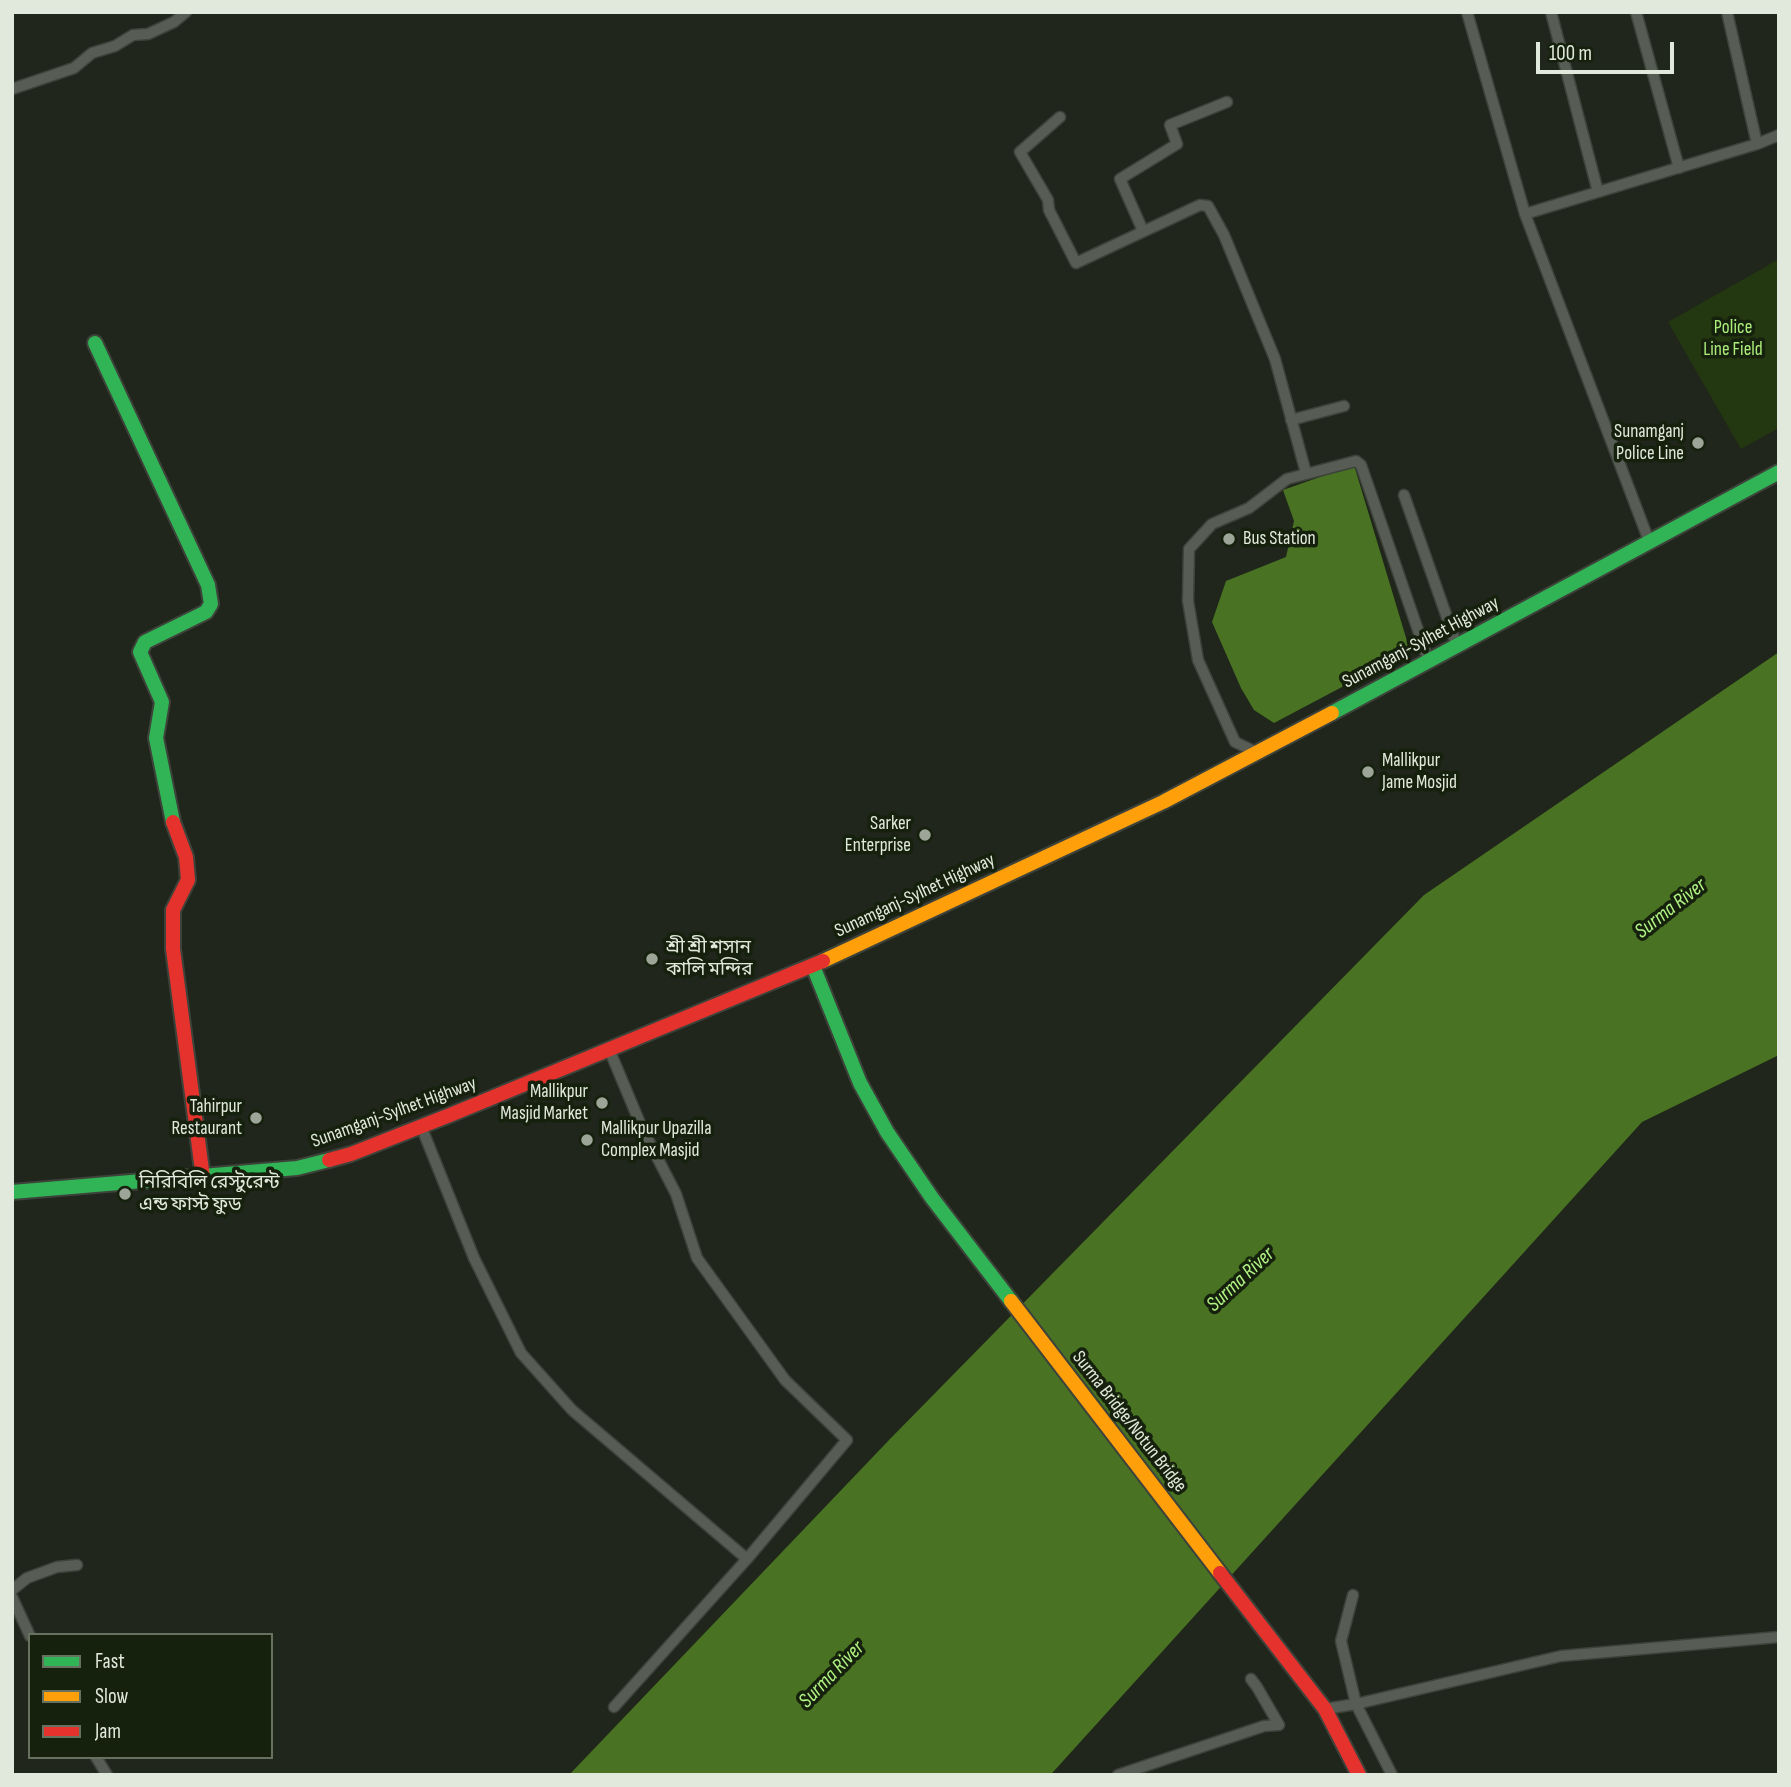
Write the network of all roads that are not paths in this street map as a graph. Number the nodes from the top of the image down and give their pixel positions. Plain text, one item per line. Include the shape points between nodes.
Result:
1 (186, 12) edge
2 (1467, 12) edge
3 (1551, 12) edge
4 (1636, 12) edge
5 (1727, 12) edge
6 (12, 89) edge
7 (1227, 102) dead end
8 (1060, 117) dead end
9 (1779, 135) edge
10 (1757, 144) junction
11 (1679, 168) junction
12 (1598, 192) junction
13 (1525, 214) junction
14 (1143, 231) junction
15 (95, 343) dead end
16 (1344, 406) dead end
17 (1291, 421) junction
18 (1779, 472) edge
19 (1306, 473) junction
20 (1404, 495) dead end
21 (1649, 541) junction
22 (1457, 646) junction
23 (1429, 662) junction
24 (1256, 752) junction
25 (813, 965) junction
26 (609, 1048) junction
27 (421, 1126) junction
28 (203, 1178) junction
29 (12, 1192) edge
30 (747, 1559) junction
31 (77, 1564) dead end
32 (12, 1590) edge
33 (1353, 1595) dead end
34 (12, 1597) edge
35 (29, 1633) edge
36 (1779, 1637) edge
37 (1251, 1679) dead end
38 (1356, 1704) junction
39 (614, 1707) dead end
40 (1325, 1709) junction
41 (97, 1759) edge
42 (107, 1775) edge
43 (1118, 1775) edge
44 (1359, 1775) edge
45 (1392, 1775) edge

1 - 6 street via 148,34 133,35 92,53 74,68
2 - 13 street
3 - 12 street
4 - 11 street
5 - 10 street
7 - 14 street via 1170,125 1177,144 1120,179
8 - 14 street via 1020,152 1076,263
9 - 10 street
10 - 11 street
11 - 12 street
12 - 13 street
13 - 21 street
14 - 17 street via 1200,205 1208,206 1275,359
15 - 28 main road via 210,595 206,612 145,642 141,652 162,702 156,738 174,825 186,857 188,880 173,910 173,949
16 - 17 street
17 - 19 street
18 - 21 main road, Sunamganj-Sylhet Highway
19 - 23 street via 1356,461 1361,465
19 - 24 street via 1287,479 1249,508 1212,524 1189,549 1188,601 1198,660 1235,742
20 - 22 street
21 - 22 main road, Sunamganj-Sylhet Highway
22 - 23 main road, Sunamganj-Sylhet Highway
23 - 24 main road, Sunamganj-Sylhet Highway
24 - 25 main road, Sunamganj-Sylhet Highway via 1163,802
25 - 26 main road, Sunamganj-Sylhet Highway
25 - 40 main road, Surma Bridge/Notun Bridge via 860,1083 932,1198
26 - 27 main road, Sunamganj-Sylhet Highway
26 - 30 street via 676,1194 697,1258 785,1380 847,1440
27 - 28 main road, Sunamganj-Sylhet Highway via 351,1154 297,1168
27 - 30 street via 474,1258 521,1353 572,1410
28 - 29 main road, Sunamganj-Sylhet Highway
30 - 39 street
31 - 32 street via 27,1578
33 - 38 street via 1341,1641
34 - 35 street
36 - 38 street via 1562,1656
37 - 43 street via 1279,1725
38 - 40 street
38 - 45 street
40 - 44 main road, Surma Bridge/Notun Bridge
41 - 42 street

